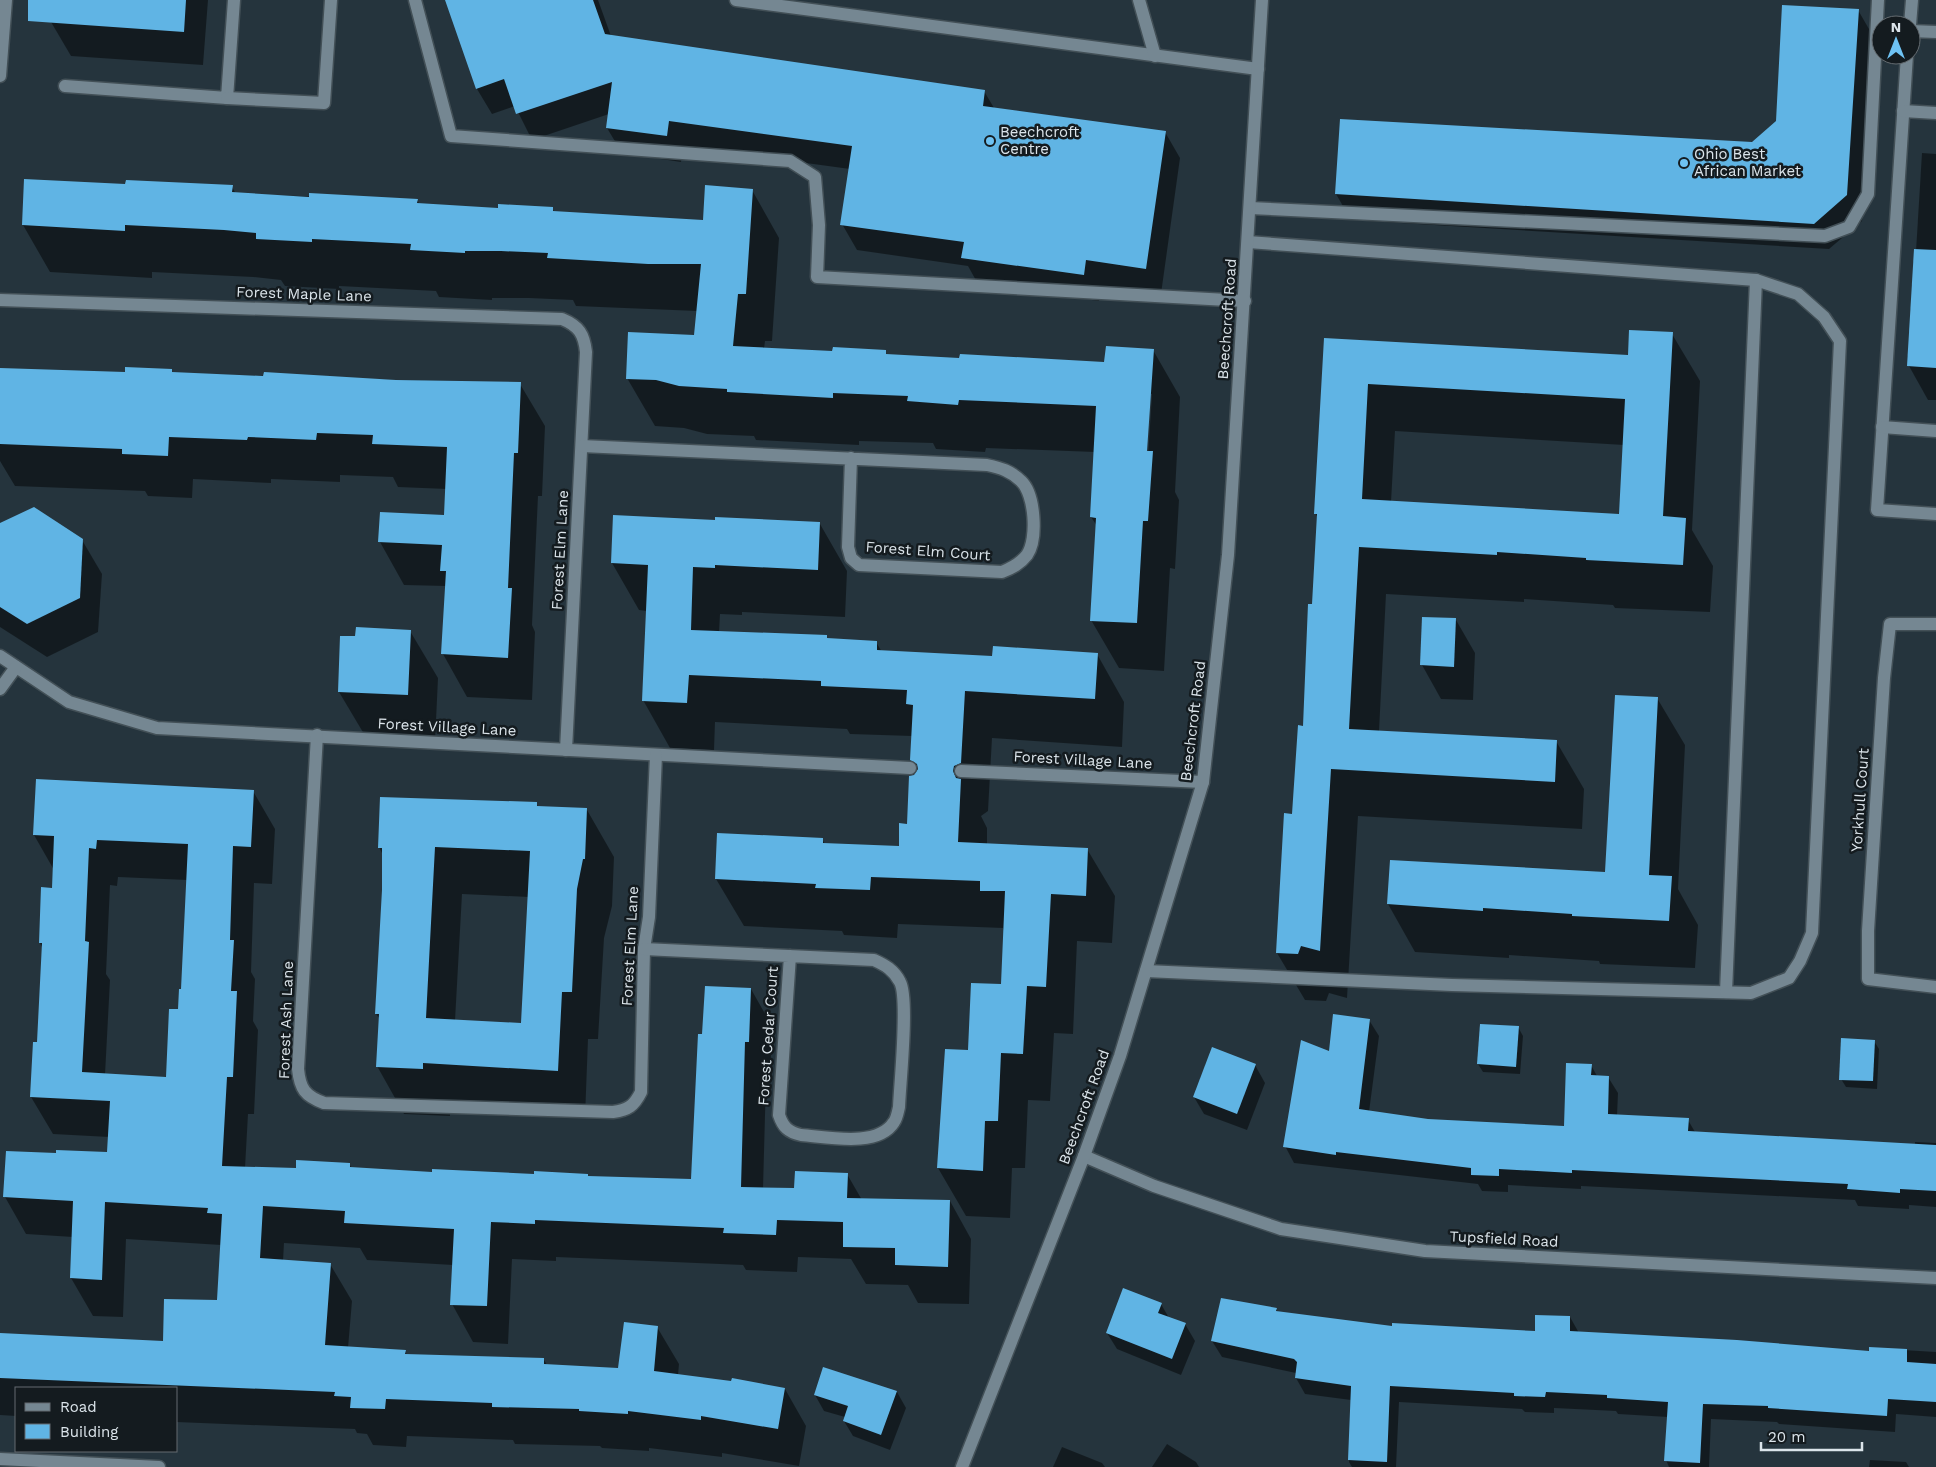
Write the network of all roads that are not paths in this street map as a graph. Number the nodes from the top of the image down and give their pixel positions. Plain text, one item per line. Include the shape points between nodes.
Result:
1 (6, 0) edge
2 (234, 0) edge
3 (331, 0) edge
4 (415, 0) edge
5 (736, 0) edge
6 (1139, 0) edge
7 (1262, 0) edge
8 (1878, 0) edge
9 (1912, 0) edge
10 (1911, 15) edge
11 (1921, 31) edge
12 (1936, 32) edge
13 (1155, 56) junction
14 (1906, 65) edge
15 (1258, 69) junction
16 (0, 76) edge
17 (65, 86) dead end
18 (227, 98) junction
19 (1904, 111) junction
20 (1936, 113) edge
21 (1250, 208) junction
22 (1248, 242) junction
23 (1756, 280) junction
24 (0, 300) edge
25 (1245, 301) junction
26 (586, 352) joint
27 (1882, 428) junction
28 (1936, 430) edge
29 (582, 446) junction
30 (851, 458) junction
31 (1936, 514) edge
32 (1936, 624) edge
33 (0, 656) edge
34 (16, 667) junction
35 (0, 689) edge
36 (317, 736) junction
37 (566, 750) junction
38 (656, 755) junction
39 (910, 768) dead end
40 (961, 771) dead end
41 (1203, 782) junction
42 (644, 949) junction
43 (790, 956) junction
44 (1146, 971) junction
45 (1936, 987) edge
46 (1726, 992) junction
47 (640, 1080) joint
48 (1084, 1156) junction
49 (1936, 1278) edge
50 (0, 1460) edge
51 (159, 1467) edge
52 (962, 1467) edge

1 - 16 street
2 - 18 street
3 - 18 street via 324,103
4 - 25 street via 451,136 790,161 815,177 819,225 817,276
5 - 13 street
6 - 13 street
7 - 15 street, Beechcroft Road
8 - 21 street via 1868,194 1849,227 1825,236
9 - 10 street
11 - 12 street
13 - 15 street
14 - 19 street
15 - 21 street, Beechcroft Road
17 - 18 street
19 - 20 street
19 - 27 street
21 - 22 street, Beechcroft Road
22 - 23 street
22 - 25 street, Beechcroft Road
23 - 46 street
23 - 46 street via 1798,294 1824,316 1840,341 1812,932 1789,978 1751,993
24 - 26 street, Forest Maple Lane via 562,319 576,325 585,337
25 - 41 street, Beechcroft Road via 1228,555
26 - 29 street, Forest Elm Lane
27 - 28 street
27 - 31 street via 1877,510
29 - 30 street, Forest Elm Court
29 - 37 street, Forest Elm Lane
30 - 30 street, Forest Elm Court via 987,465 1006,470 1023,483 1032,501 1033,538 1028,554 1002,572 859,565 851,558 848,547
32 - 45 street, Yorkhull Court via 1890,624 1869,902 1868,979
33 - 34 street, Forest Village Lane
34 - 35 street
34 - 36 street, Forest Village Lane via 69,702 157,728
36 - 37 street, Forest Village Lane
36 - 47 street, Forest Ash Lane via 298,1069 299,1085 309,1098 324,1103 613,1112 635,1104 641,1092
37 - 38 street, Forest Village Lane
38 - 39 street, Forest Village Lane
38 - 42 street, Forest Elm Lane via 649,917
40 - 41 street, Forest Village Lane
41 - 44 street, Beechcroft Road
42 - 43 street, Forest Cedar Court
42 - 47 street, Forest Elm Lane
43 - 43 street, Forest Cedar Court via 874,960 890,968 901,983 904,1001 899,1106 895,1121 871,1139 801,1135 782,1125 778,1115
44 - 46 street via 1452,986
44 - 48 street, Beechcroft Road
48 - 49 street, Tupsfield Road via 1154,1186 1281,1229 1406,1248
48 - 52 street, Beechcroft Road
50 - 51 street

